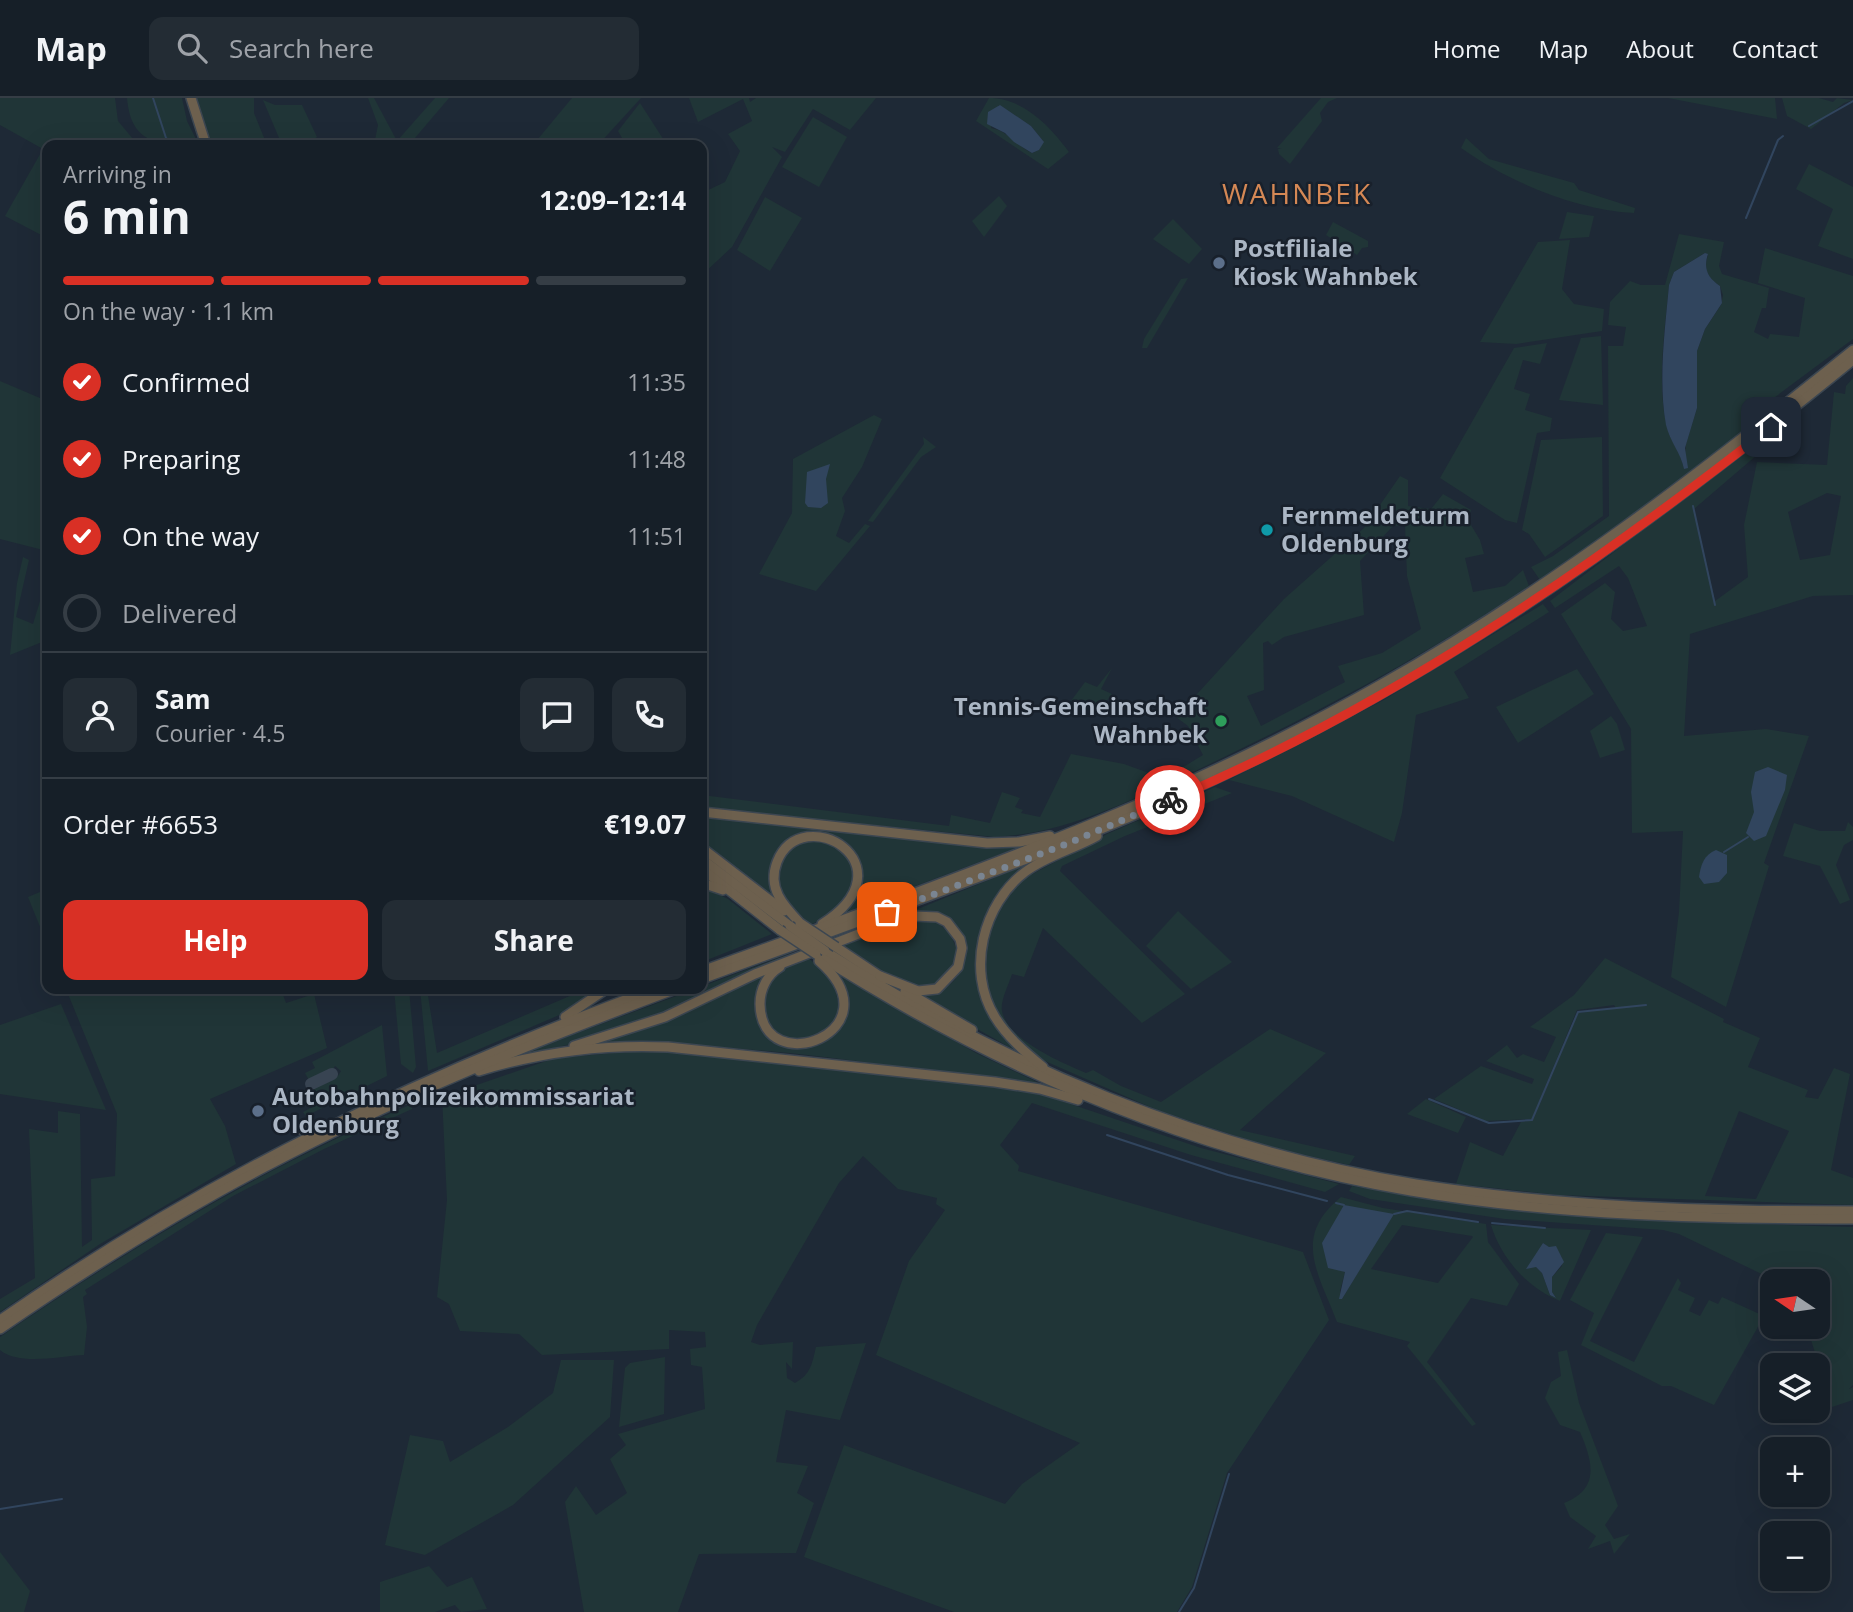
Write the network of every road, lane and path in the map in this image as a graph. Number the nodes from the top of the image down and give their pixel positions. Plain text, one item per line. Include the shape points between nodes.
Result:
1 (191, 98) edge
2 (204, 140) edge
3 (1853, 349) edge
4 (1853, 360) edge
5 (1556, 582) junction
6 (1533, 597) junction
7 (707, 813) edge
8 (1112, 825) junction
9 (1068, 834) junction
10 (707, 852) edge
11 (707, 863) edge
12 (707, 873) edge
13 (707, 885) edge
14 (949, 889) junction
15 (732, 894) junction
16 (800, 923) junction
17 (887, 923) junction
18 (811, 932) junction
19 (818, 953) junction
20 (798, 957) junction
21 (707, 965) edge
22 (718, 965) junction
23 (707, 969) edge
24 (880, 976) junction
25 (707, 977) edge
26 (600, 994) edge
27 (640, 994) edge
28 (663, 994) edge
29 (537, 1032) junction
30 (552, 1052) junction
31 (1042, 1066) junction
32 (457, 1075) junction
33 (1056, 1076) junction
34 (1120, 1111) junction
35 (324, 1127) junction
36 (299, 1129) dead end
37 (243, 1161) dead end
38 (1339, 1173) junction
39 (231, 1176) junction
40 (1362, 1178) junction
41 (1853, 1211) edge
42 (1853, 1219) edge
43 (0, 1320) edge
44 (0, 1329) edge

1 - 2 highway
3 - 5 highway
4 - 5 highway via 1692,489
5 - 6 highway
6 - 8 highway via 1383,693 1229,773
6 - 9 highway via 1379,686 1215,770
7 - 9 highway via 987,843
8 - 14 highway
8 - 31 highway via 1023,874 998,903 983,937 981,968 994,1015
9 - 18 highway
10 - 16 highway
11 - 19 highway, bridge
12 - 15 highway
13 - 15 highway
14 - 17 highway
14 - 25 highway
15 - 19 highway, bridge
16 - 18 highway via 775,889 775,867 796,840 827,837 851,856 858,884 845,908
16 - 24 highway, bridge
17 - 20 highway
17 - 24 highway via 914,916 937,917 960,939 961,956 954,975 928,992
18 - 22 highway
19 - 20 highway via 838,983 843,1006 834,1029 818,1042 807,1044 774,1035 760,1009 760,996 769,977
19 - 33 highway
19 - 34 highway via 954,1036
20 - 30 highway via 665,1017
21 - 22 highway
22 - 23 highway
24 - 31 highway
26 - 29 highway
27 - 29 highway
28 - 32 highway
29 - 35 highway
30 - 32 highway
30 - 34 highway via 637,1046 763,1056 1022,1085
31 - 33 highway
32 - 44 highway via 217,1193
33 - 38 highway via 1207,1134
34 - 38 highway via 1206,1142
35 - 36 highway
35 - 39 highway
37 - 39 highway
38 - 40 highway
39 - 43 highway via 72,1270
40 - 41 highway via 1570,1203
40 - 42 highway via 1471,1200 1594,1213

